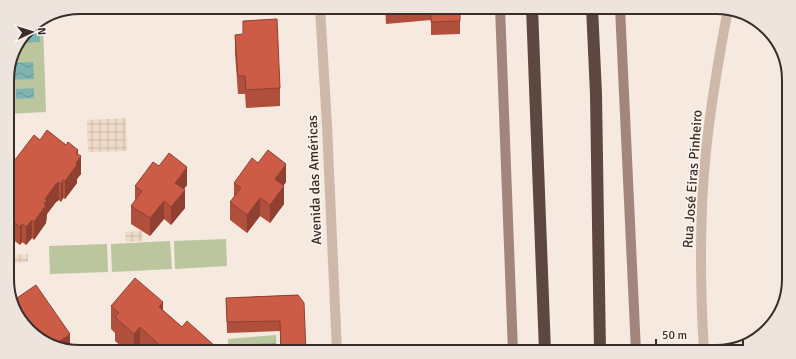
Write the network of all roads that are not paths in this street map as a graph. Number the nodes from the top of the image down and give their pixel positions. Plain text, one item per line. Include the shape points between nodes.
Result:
1 (320, 14) edge
2 (500, 14) edge
3 (532, 14) edge
4 (592, 14) edge
5 (620, 14) edge
6 (727, 15) edge
7 (336, 345) edge
8 (513, 345) edge
9 (545, 345) edge
10 (600, 345) edge
11 (636, 345) edge
12 (704, 345) edge

1 - 7 street, Avenida das Américas via 328,126
2 - 8 main road
3 - 9 highway
4 - 10 highway
5 - 11 main road
6 - 12 street, Rua José Eiras Pinheiro via 715,79 700,230

